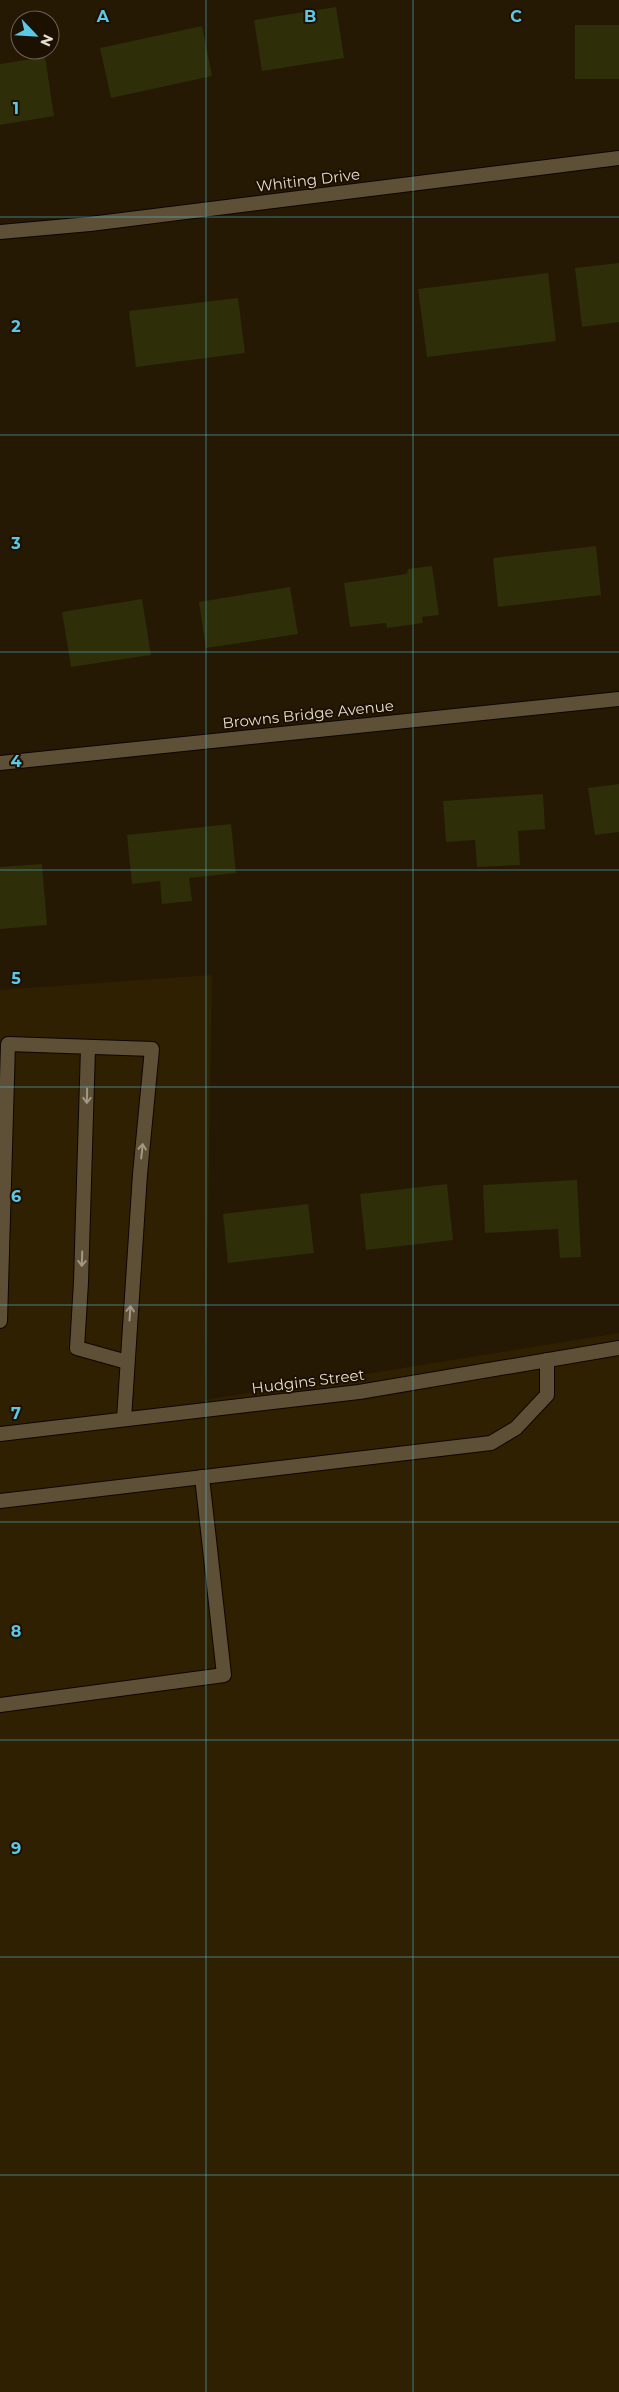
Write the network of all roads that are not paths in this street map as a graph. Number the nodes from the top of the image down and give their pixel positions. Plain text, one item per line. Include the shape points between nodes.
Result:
1 (619, 158) edge
2 (0, 232) edge
3 (619, 699) edge
4 (0, 762) edge
5 (88, 1048) junction
6 (0, 1322) edge
7 (619, 1348) edge
8 (547, 1360) junction
9 (127, 1362) junction
10 (124, 1420) junction
11 (0, 1434) edge
12 (202, 1477) junction
13 (0, 1501) edge
14 (0, 1705) edge

1 - 2 street, Whiting Drive
3 - 4 street, Browns Bridge Avenue
5 - 6 street via 8,1044
5 -> 9 street via 77,1348
9 -> 5 street via 152,1049
7 - 8 street, Hudgins Street
8 - 10 street, Hudgins Street via 358,1392
8 - 12 street via 547,1394 516,1428 491,1443
9 - 10 street
10 - 11 street, Hudgins Street
12 - 13 street
12 - 14 street via 224,1675

